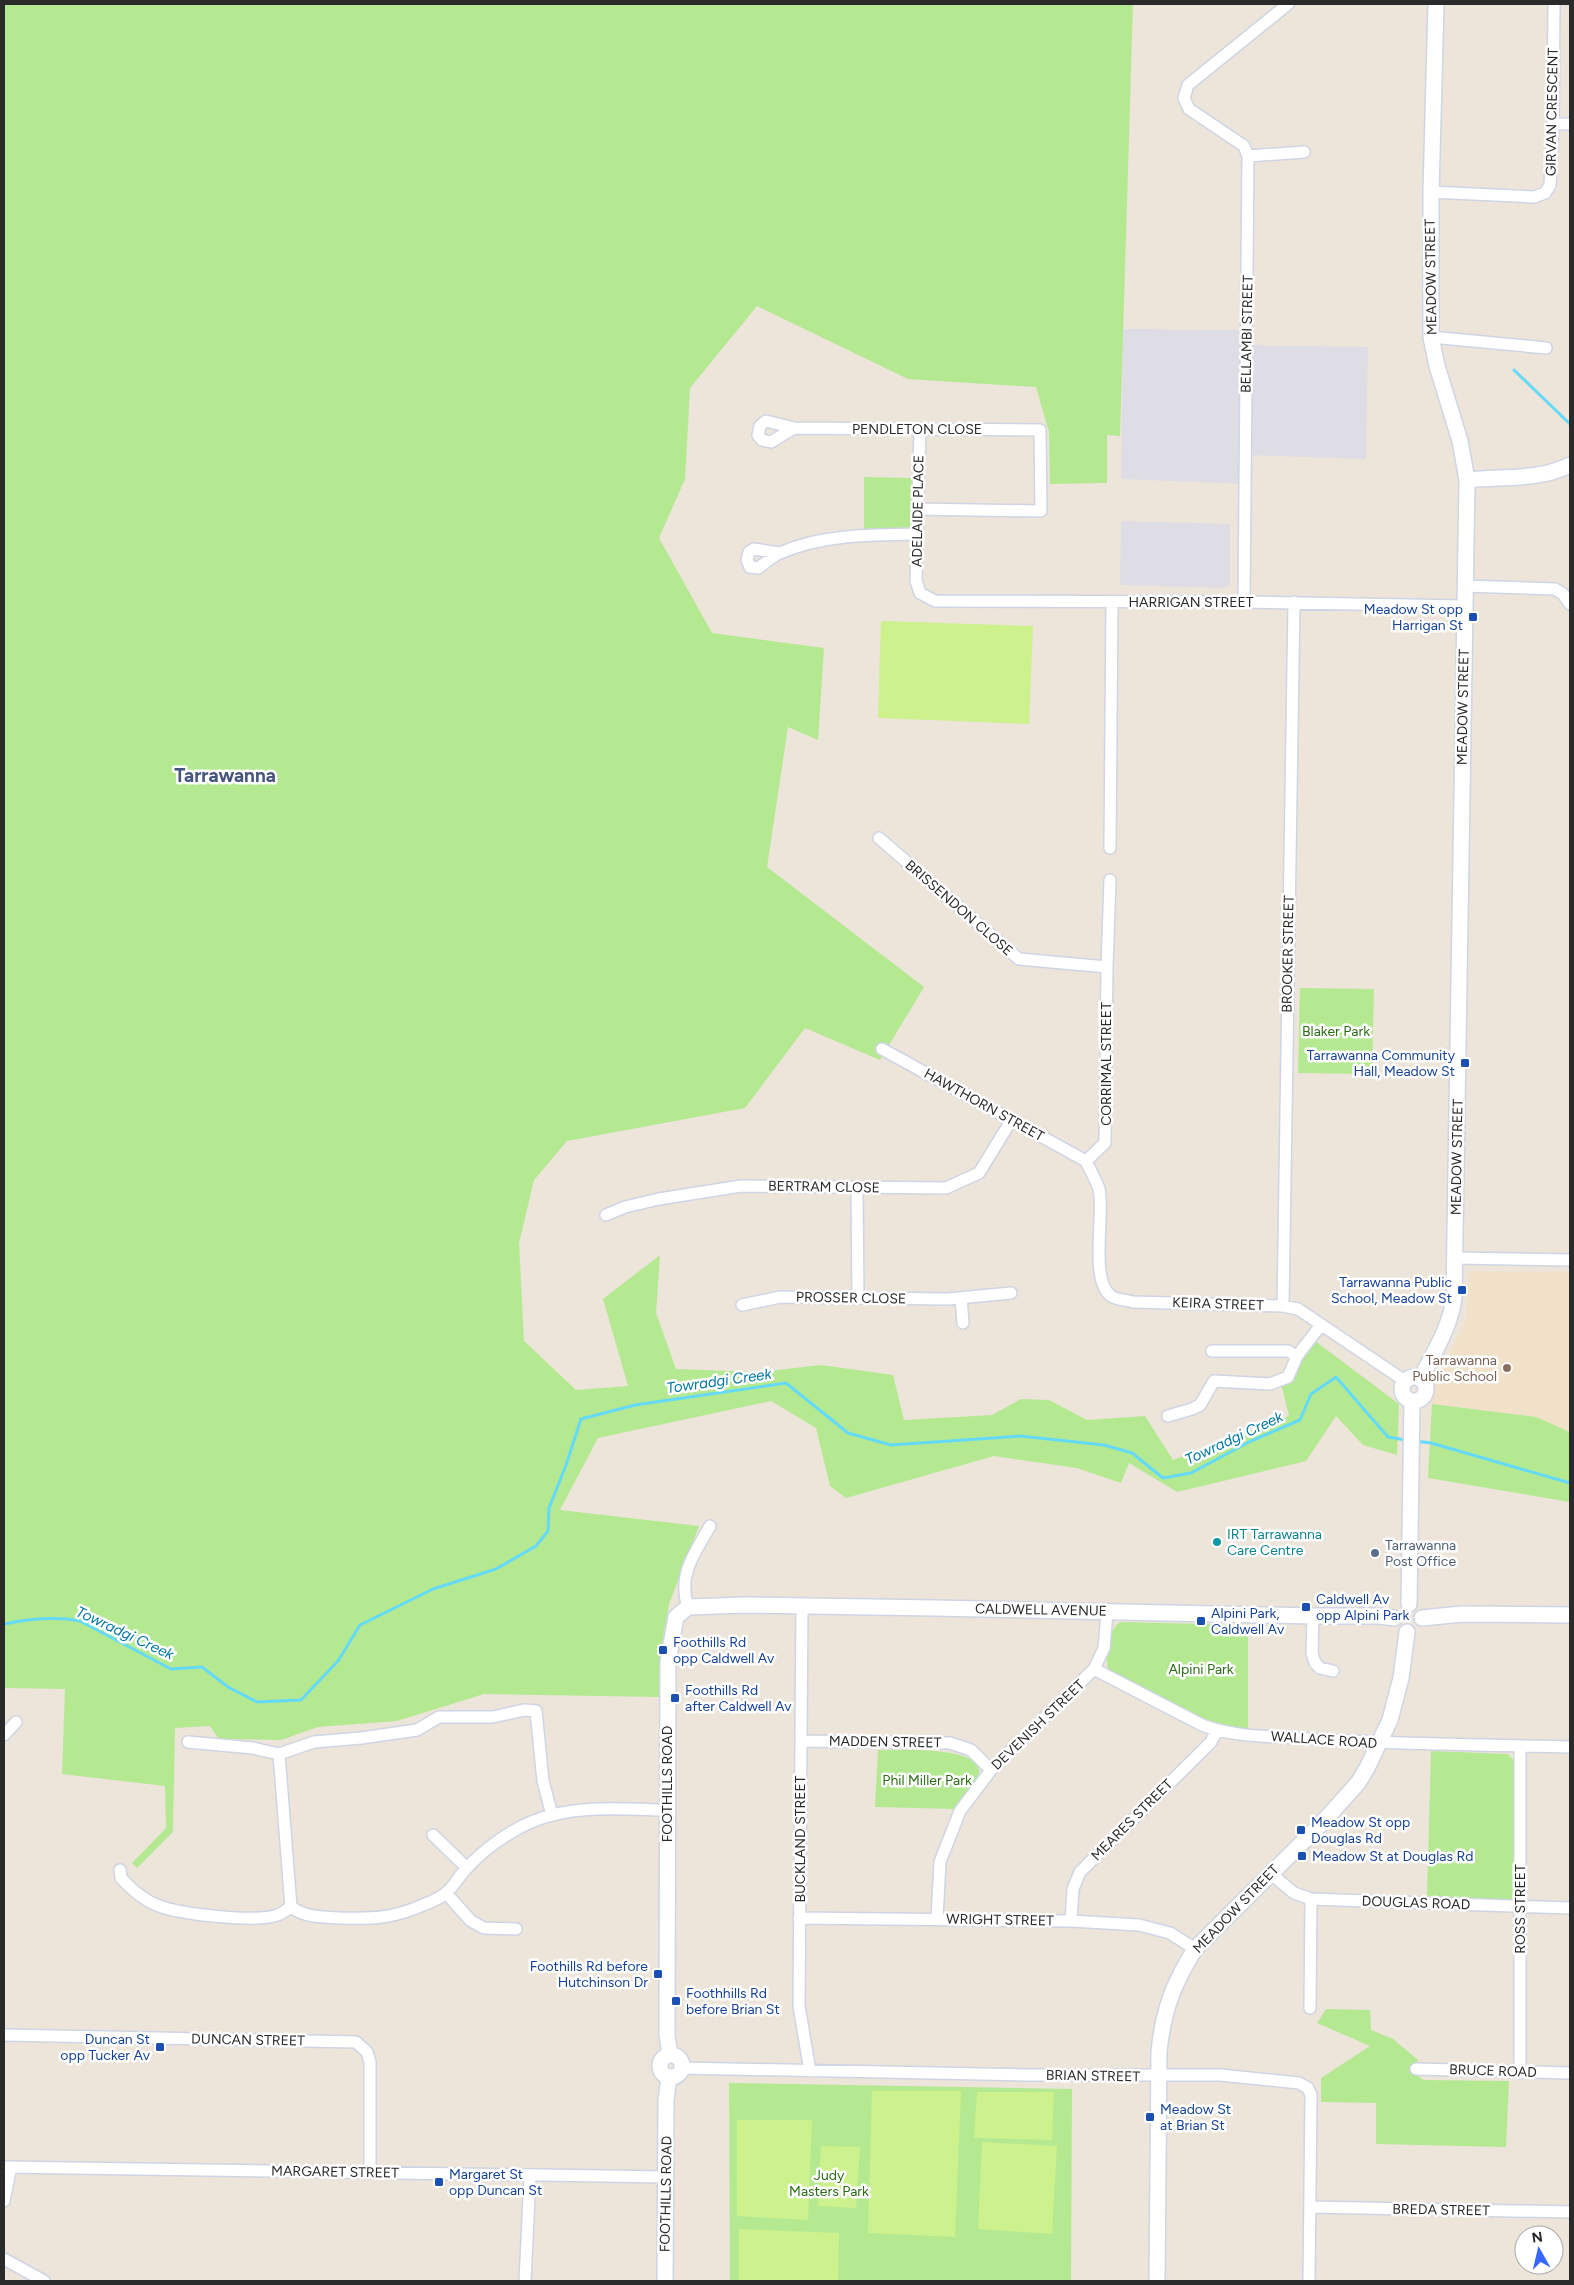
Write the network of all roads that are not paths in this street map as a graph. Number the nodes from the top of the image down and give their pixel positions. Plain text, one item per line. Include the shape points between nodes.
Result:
1 (1288, 4) edge
2 (1436, 4) edge
3 (1554, 4) edge
4 (1553, 124) junction
5 (1570, 124) edge
6 (1304, 152) dead end
7 (1248, 156) junction
8 (1431, 192) junction
9 (1431, 337) junction
10 (1546, 348) dead end
11 (794, 428) dead end
12 (920, 428) junction
13 (1570, 465) edge
14 (1467, 480) junction
15 (917, 509) junction
16 (917, 534) junction
17 (779, 553) dead end
18 (1464, 586) junction
19 (920, 593) joint
20 (1112, 602) junction
21 (1244, 602) junction
22 (1294, 602) junction
23 (1570, 604) edge
24 (1464, 606) junction
25 (879, 838) dead end
26 (1110, 848) dead end
27 (1110, 880) dead end
28 (1106, 966) junction
29 (882, 1049) dead end
30 (1012, 1119) junction
31 (1086, 1161) junction
32 (857, 1187) junction
33 (606, 1216) dead end
34 (1456, 1258) junction
35 (1570, 1260) edge
36 (1011, 1294) dead end
37 (858, 1298) junction
38 (961, 1298) junction
39 (742, 1305) dead end
40 (1283, 1306) junction
41 (963, 1323) dead end
42 (1321, 1325) junction
43 (1212, 1352) dead end
44 (1297, 1356) junction
45 (1421, 1378) junction
46 (1405, 1381) junction
47 (1412, 1401) junction
48 (1168, 1416) dead end
49 (710, 1526) dead end
50 (1410, 1604) junction
51 (688, 1606) junction
52 (802, 1606) junction
53 (1107, 1612) junction
54 (1570, 1615) edge
55 (1313, 1616) junction
56 (1394, 1618) junction
57 (1422, 1618) junction
58 (1407, 1632) junction
59 (1094, 1669) junction
60 (1334, 1671) dead end
61 (16, 1722) dead end
62 (1217, 1730) junction
63 (4, 1735) edge
64 (800, 1741) junction
65 (188, 1742) dead end
66 (1380, 1744) junction
67 (1520, 1746) junction
68 (1570, 1747) edge
69 (279, 1754) junction
70 (991, 1770) junction
71 (666, 1810) junction
72 (552, 1815) junction
73 (433, 1835) dead end
74 (466, 1868) junction
75 (120, 1870) dead end
76 (1270, 1873) junction
77 (446, 1893) junction
78 (1311, 1900) junction
79 (290, 1907) junction
80 (1520, 1907) junction
81 (1570, 1908) edge
82 (799, 1918) junction
83 (937, 1919) junction
84 (1071, 1921) junction
85 (516, 1929) dead end
86 (1195, 1949) junction
87 (1310, 2008) dead end
88 (4, 2036) edge
89 (670, 2055) junction
90 (682, 2068) junction
91 (1416, 2069) dead end
92 (810, 2071) junction
93 (1520, 2073) junction
94 (1570, 2073) edge
95 (1159, 2076) junction
96 (669, 2077) junction
97 (8, 2167) edge
98 (370, 2172) junction
99 (530, 2176) junction
100 (667, 2177) junction
101 (4, 2201) edge
102 (1311, 2207) junction
103 (1570, 2212) edge
104 (4, 2259) edge
105 (44, 2281) edge
106 (525, 2281) edge
107 (665, 2281) edge
108 (1158, 2281) edge
109 (1310, 2281) edge

1 - 7 street via 1188,85 1184,98 1189,110 1244,146
2 - 8 main road, MEADOW STREET
3 - 4 street, GIRVAN CRESCENT
4 - 5 street
4 - 8 street, GIRVAN CRESCENT via 1550,185 1545,193 1534,197
6 - 7 street
7 - 21 street, BELLAMBI STREET
8 - 9 main road, MEADOW STREET
9 - 10 street
9 - 14 main road, MEADOW STREET via 1460,441
11 - 12 street, PENDLETON CLOSE
12 - 15 street, ADELAIDE PLACE
12 - 15 street, PENDLETON CLOSE via 1040,430 1042,511
13 - 14 main road via 1540,476
14 - 18 main road, MEADOW STREET
15 - 16 street, ADELAIDE PLACE
16 - 17 street via 858,535
16 - 19 street, ADELAIDE PLACE via 916,581
18 - 23 street via 1555,588
18 - 24 main road, MEADOW STREET
19 - 20 street, HARRIGAN STREET via 935,601
20 - 21 street, HARRIGAN STREET
20 - 26 street
21 - 22 street, HARRIGAN STREET
22 - 24 street, HARRIGAN STREET
22 - 40 street, BROOKER STREET
24 - 34 main road, MEADOW STREET
25 - 28 street, BRISSENDON CLOSE via 1018,959
27 - 28 street, CORRIMAL STREET
28 - 31 street, CORRIMAL STREET via 1105,1143
29 - 30 street, HAWTHORN STREET
30 - 31 street, HAWTHORN STREET
30 - 32 street, BERTRAM CLOSE via 979,1173 946,1188
31 - 40 street, KEIRA STREET via 1099,1190 1101,1276 1110,1295 1133,1302
32 - 33 street, BERTRAM CLOSE via 741,1186 659,1199 625,1207
32 - 37 street
34 - 35 street
34 - 45 main road, MEADOW STREET via 1451,1315
36 - 38 street, PROSSER CLOSE
37 - 38 street, PROSSER CLOSE
37 - 39 street, PROSSER CLOSE via 780,1297
38 - 41 street
40 - 42 street, KEIRA STREET via 1298,1309
42 - 44 street
42 - 46 street, KEIRA STREET
43 - 44 street via 1279,1350
44 - 48 street via 1288,1377 1270,1384 1214,1381 1200,1405
45 - 46 main road via 1413,1376
45 - 47 main road via 1426,1385 1426,1393 1421,1400
46 - 47 main road via 1403,1394
47 - 50 main road
49 - 51 street via 683,1581
50 - 56 main road via 1400,1607
50 - 57 main road via 1418,1609
51 - 52 main road, CALDWELL AVENUE
51 - 71 main road, FOOTHILLS ROAD via 676,1617 668,1661
52 - 53 main road, CALDWELL AVENUE
52 - 64 street, BUCKLAND STREET
53 - 55 main road, CALDWELL AVENUE
53 - 59 street, DEVENISH STREET via 1104,1648
54 - 57 main road via 1446,1615
55 - 56 main road, CALDWELL AVENUE
55 - 60 street via 1313,1659 1320,1668
56 - 58 main road via 1399,1629
57 - 58 main road via 1418,1628
58 - 66 main road, MEADOW STREET via 1401,1678
59 - 62 street, WALLACE ROAD
59 - 70 street, DEVENISH STREET
61 - 63 street
62 - 66 street, WALLACE ROAD via 1244,1735
62 - 84 street, MEARES STREET via 1211,1742 1080,1872 1074,1889
64 - 70 street, MADDEN STREET via 950,1743 972,1750
64 - 82 street, BUCKLAND STREET
65 - 69 street via 254,1748
66 - 67 street, WALLACE ROAD
66 - 76 main road, MEADOW STREET via 1368,1768 1344,1800
67 - 68 street, WALLACE ROAD
67 - 80 street, ROSS STREET
69 - 72 street via 314,1742 417,1730 439,1717 493,1717 524,1710 536,1711 542,1781
69 - 79 street
70 - 83 street, DEVENISH STREET via 960,1811 940,1862
71 - 72 street via 609,1808
71 - 89 main road, FOOTHILLS ROAD via 667,2035
72 - 74 street via 507,1834
73 - 74 street
74 - 77 street
75 - 79 street via 121,1878 133,1891 160,1907 194,1915 276,1916
76 - 78 street, DOUGLAS ROAD via 1294,1894
76 - 86 main road, MEADOW STREET
77 - 79 street via 406,1913 385,1918 310,1916
77 - 85 street via 471,1921 484,1928
78 - 80 street, DOUGLAS ROAD
78 - 87 street
80 - 81 street, DOUGLAS ROAD
80 - 93 street, ROSS STREET
82 - 83 street, WRIGHT STREET
82 - 92 street, BUCKLAND STREET via 799,2006
83 - 84 street, WRIGHT STREET
84 - 86 street, WRIGHT STREET via 1157,1928
86 - 95 main road, MEADOW STREET via 1181,1970 1165,2010
88 - 98 street, DUNCAN STREET via 356,2042 367,2052 370,2062
89 - 90 main road via 680,2060
89 - 96 main road via 660,2065 662,2073
90 - 92 street, BRIAN STREET
90 - 96 main road via 678,2075
91 - 93 street, BRUCE ROAD
92 - 95 street, BRIAN STREET
93 - 94 street, BRUCE ROAD
95 - 102 street, BRIAN STREET via 1242,2077 1308,2088 1311,2095
95 - 108 main road, MEADOW STREET
96 - 100 main road, FOOTHILLS ROAD via 666,2100
97 - 98 street, MARGARET STREET
97 - 101 street
98 - 99 street, MARGARET STREET
99 - 100 street, MARGARET STREET
99 - 106 street
100 - 107 main road, FOOTHILLS ROAD
102 - 103 street, BREDA STREET
102 - 109 street, BRIAN STREET
104 - 105 street

